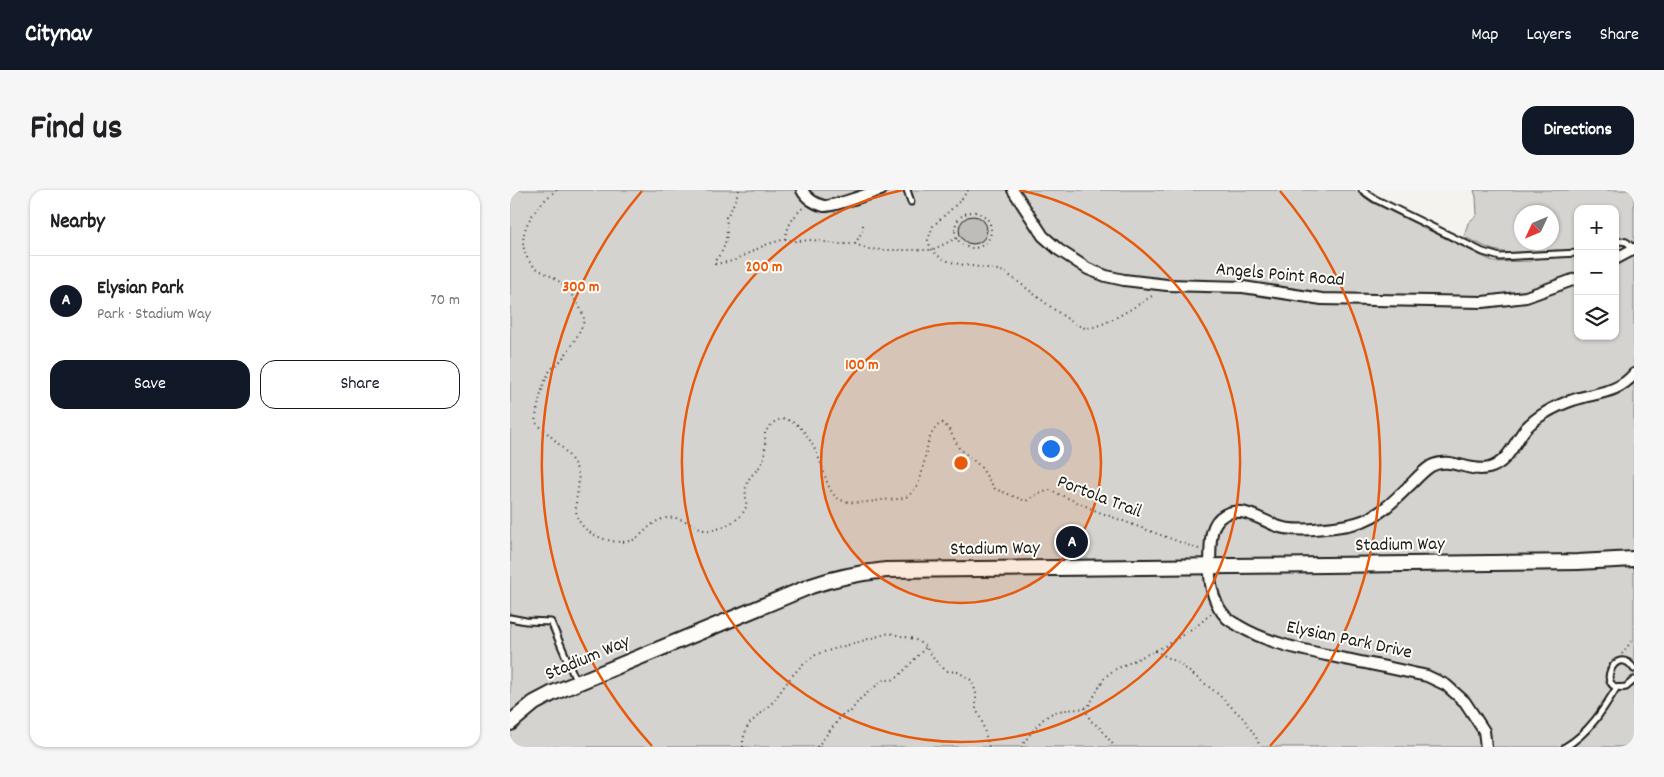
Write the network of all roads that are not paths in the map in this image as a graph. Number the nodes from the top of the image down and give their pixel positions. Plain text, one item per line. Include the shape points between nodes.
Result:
1 (802, 190) edge
2 (881, 190) edge
3 (907, 190) edge
4 (1013, 190) edge
5 (1362, 190) edge
6 (911, 202) dead end
7 (1619, 241) edge
8 (1633, 249) edge
9 (1574, 254) edge
10 (1619, 257) edge
11 (1574, 279) edge
12 (1634, 374) edge
13 (1634, 559) edge
14 (1210, 560) junction
15 (510, 618) edge
16 (1634, 669) edge
17 (1634, 680) edge
18 (577, 683) junction
19 (1617, 687) junction
20 (510, 723) edge
21 (1486, 747) edge
22 (1565, 747) edge

1 - 2 street via 812,201 826,206
3 - 6 lane
4 - 11 street, Angels Point Road via 1043,236 1059,250 1088,269 1124,280 1243,287 1322,300 1483,302 1526,297
5 - 9 lane via 1483,252 1500,257
7 - 8 lane via 1624,240
8 - 10 street
12 - 14 street via 1618,388 1572,400 1543,414 1527,427 1501,462 1491,468 1433,465 1382,512 1370,518 1347,525 1296,529 1280,527 1240,511 1225,514 1214,524
13 - 14 main road, Stadium Way via 1578,562
14 - 18 main road, Stadium Way via 860,572 812,586
14 - 21 street, Elysian Park Drive via 1213,598 1227,619 1276,643 1427,676 1446,685 1474,714 1484,730
15 - 18 lane via 551,622
16 - 19 lane via 1627,662 1613,664 1609,672 1610,681
17 - 19 lane via 1626,687
18 - 20 main road, Stadium Way via 534,704
19 - 22 lane via 1598,718

